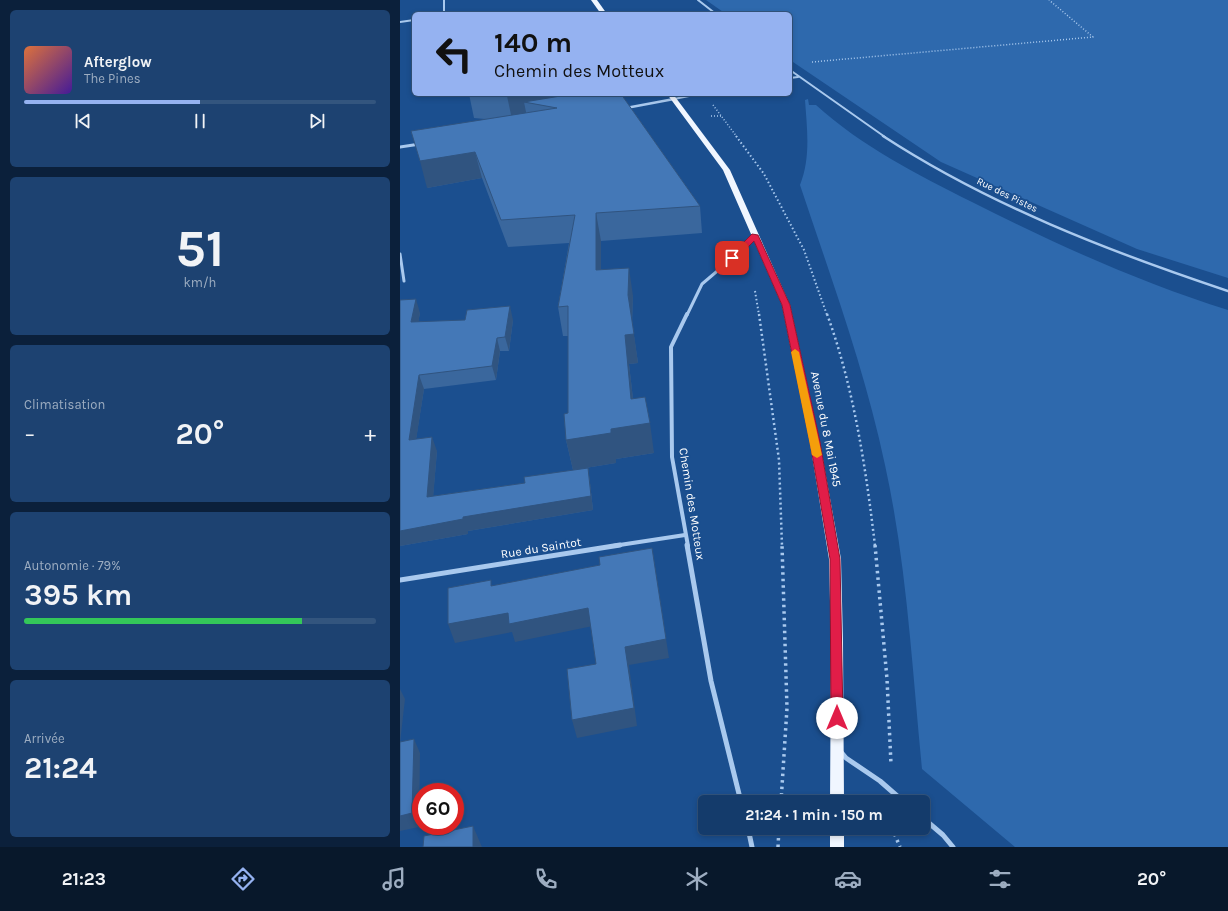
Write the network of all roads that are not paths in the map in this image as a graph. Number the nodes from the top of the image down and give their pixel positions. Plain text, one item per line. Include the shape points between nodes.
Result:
1 (444, 0) edge
2 (594, 0) edge
3 (698, 0) edge
4 (444, 12) edge
5 (603, 12) edge
6 (713, 12) edge
7 (412, 20) edge
8 (400, 22) edge
9 (792, 72) edge
10 (798, 77) junction
11 (792, 78) edge
12 (672, 97) edge
13 (624, 109) edge
14 (423, 143) edge
15 (400, 147) edge
16 (755, 235) junction
17 (400, 254) edge
18 (404, 281) dead end
19 (1228, 291) edge
20 (685, 535) junction
21 (400, 580) edge
22 (837, 747) junction
23 (739, 795) edge
24 (837, 795) edge
25 (896, 795) edge
26 (930, 824) edge
27 (749, 835) edge
28 (837, 835) edge
29 (752, 847) edge
30 (837, 847) edge
31 (953, 847) edge

1 - 4 lane
2 - 5 main road
3 - 6 lane
7 - 8 lane
9 - 10 lane, Rue des Pistes
10 - 11 lane
10 - 19 lane, Rue des Pistes via 881,135 992,197 1104,247
12 - 13 street
12 - 16 main road, Avenue du 8 Mai 1945 via 726,170
14 - 15 street
16 - 20 street, Chemin des Motteux via 742,250 702,284 671,347 672,457
16 - 22 main road, Avenue du 8 Mai 1945 via 786,305 815,442 835,559
17 - 18 street
20 - 21 street, Rue du Saintot
20 - 23 street, Chemin des Motteux via 711,681
22 - 24 main road, Avenue du 8 Mai 1945
22 - 25 street via 846,758
26 - 31 street
27 - 29 street
28 - 30 main road

